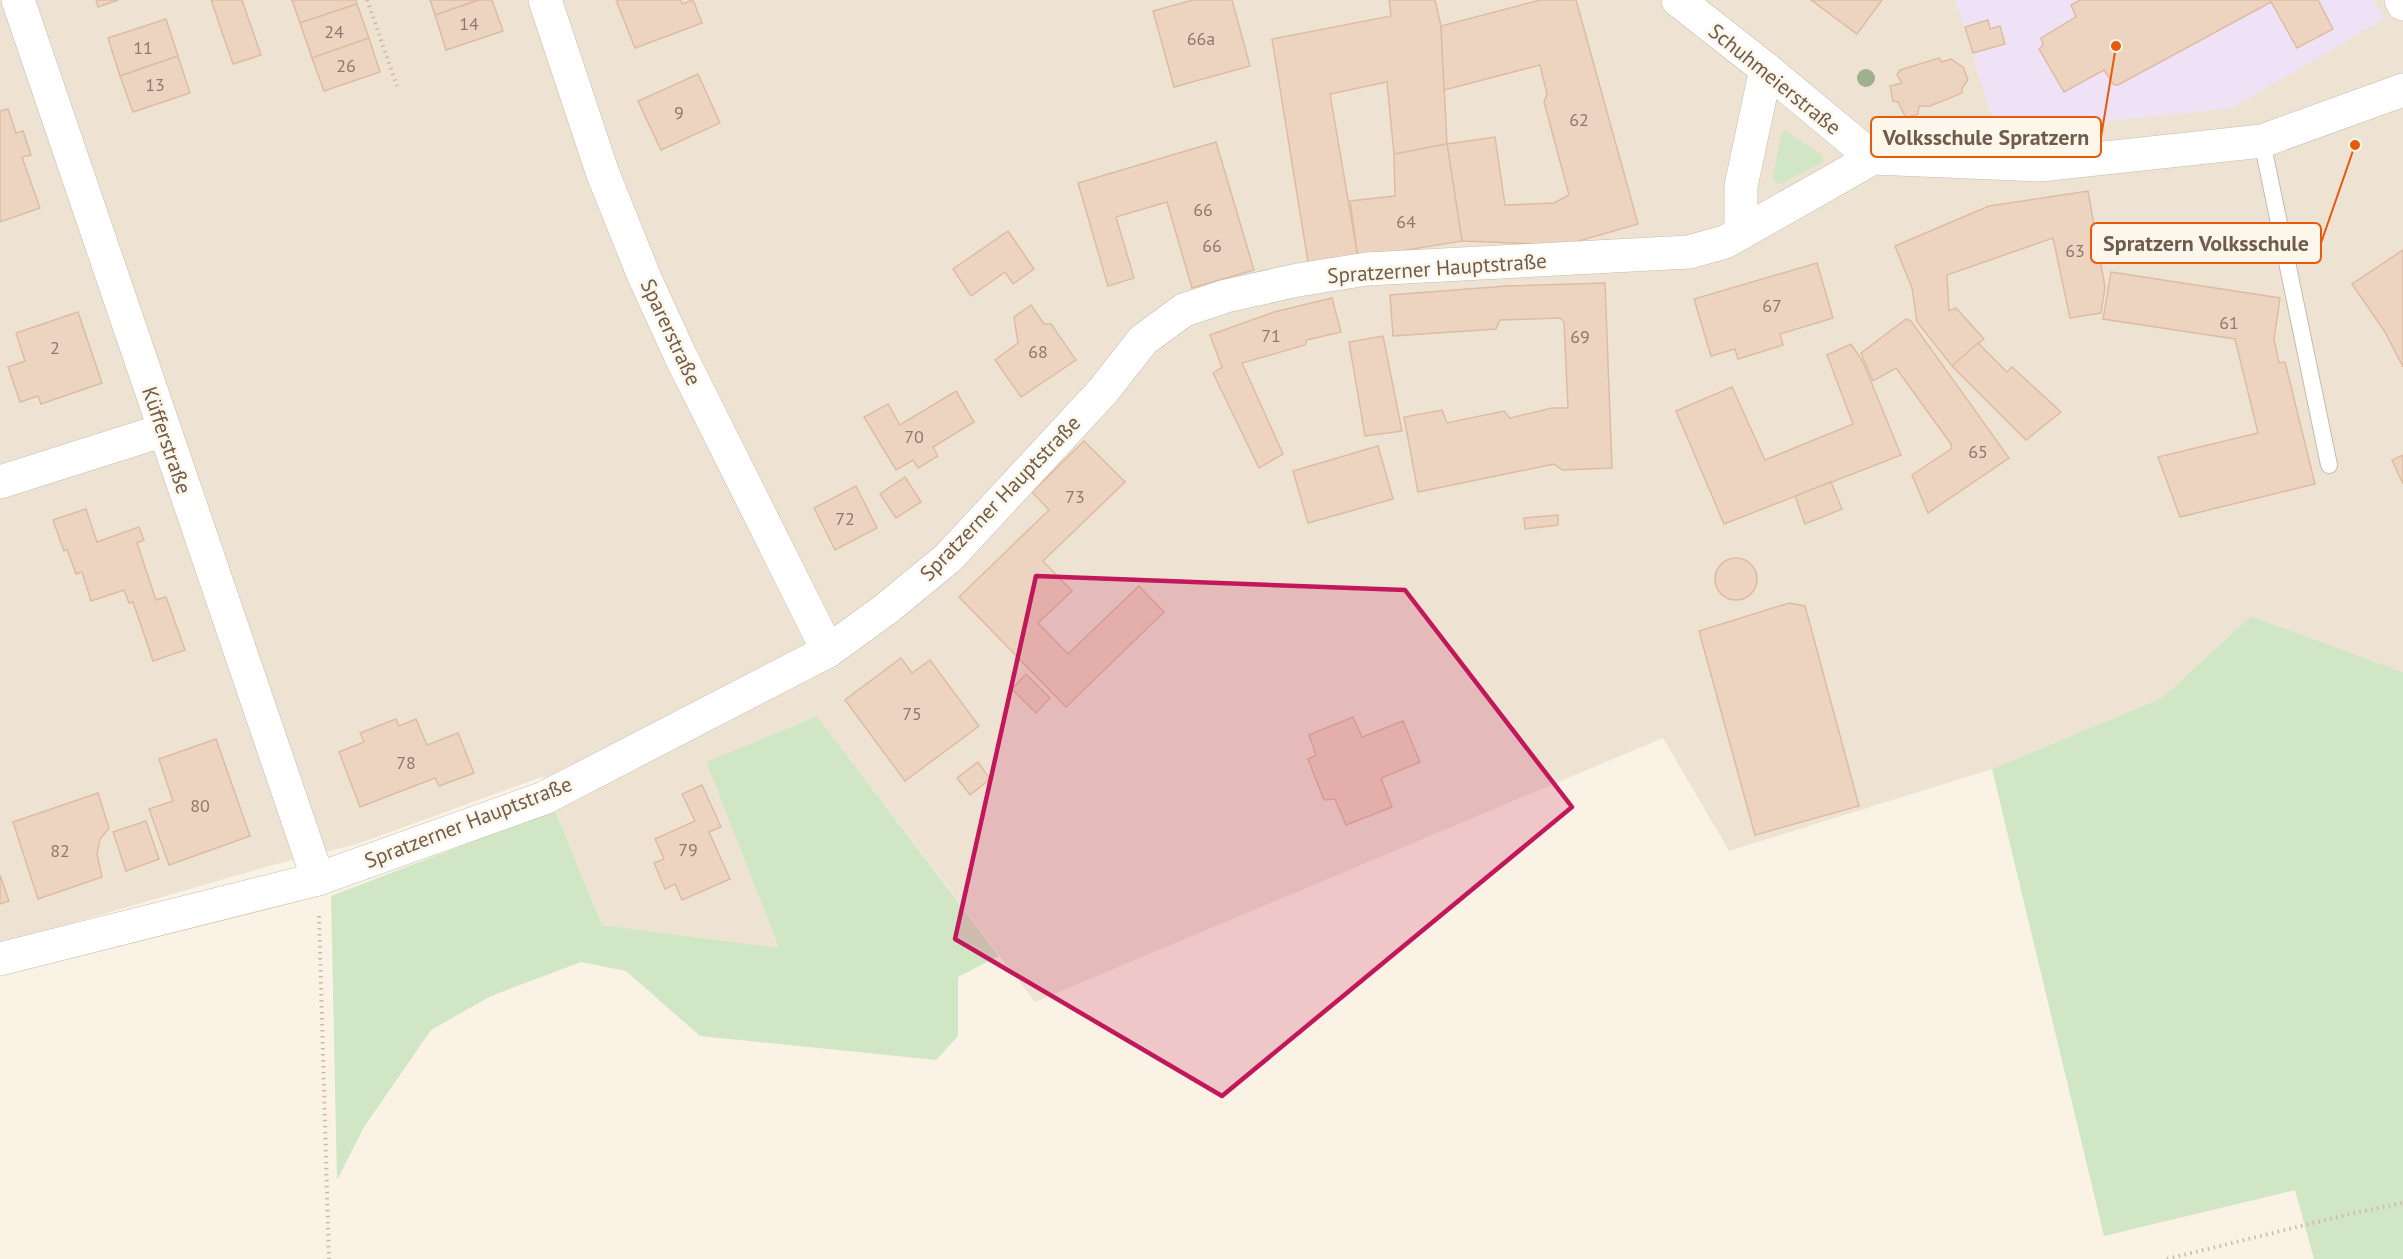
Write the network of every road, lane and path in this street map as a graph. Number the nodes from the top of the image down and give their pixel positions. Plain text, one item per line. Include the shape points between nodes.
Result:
1 (18, 0) edge
2 (368, 0) edge
3 (545, 0) edge
4 (1678, 0) edge
5 (1767, 69) junction
6 (397, 86) dead end
7 (2403, 90) edge
8 (2262, 141) junction
9 (1872, 158) junction
10 (1741, 233) junction
11 (164, 430) junction
12 (2329, 465) dead end
13 (0, 482) edge
14 (828, 651) junction
15 (318, 879) junction
16 (0, 959) edge
17 (2403, 1203) edge
18 (330, 1259) edge
19 (2168, 1259) edge

1 - 11 street, Küfferstraße
2 - 6 path
3 - 14 street, Sparerstraße via 603,174 644,276
4 - 5 street, Schuhmeierstraße
5 - 9 street, Schuhmeierstraße
5 - 10 street via 1741,186
7 - 8 street
8 - 9 street via 2040,165
8 - 12 lane
9 - 10 street, Spratzerner Hauptstraße
10 - 14 street, Spratzerner Hauptstraße via 1710,248 1689,252 1367,269 1226,296 1184,310 1143,340 1103,391 948,558
11 - 13 street
11 - 15 street, Küfferstraße
14 - 15 street, Spratzerner Hauptstraße via 544,798
15 - 16 street, Spratzerner Hauptstraße
15 - 18 path
17 - 19 path

